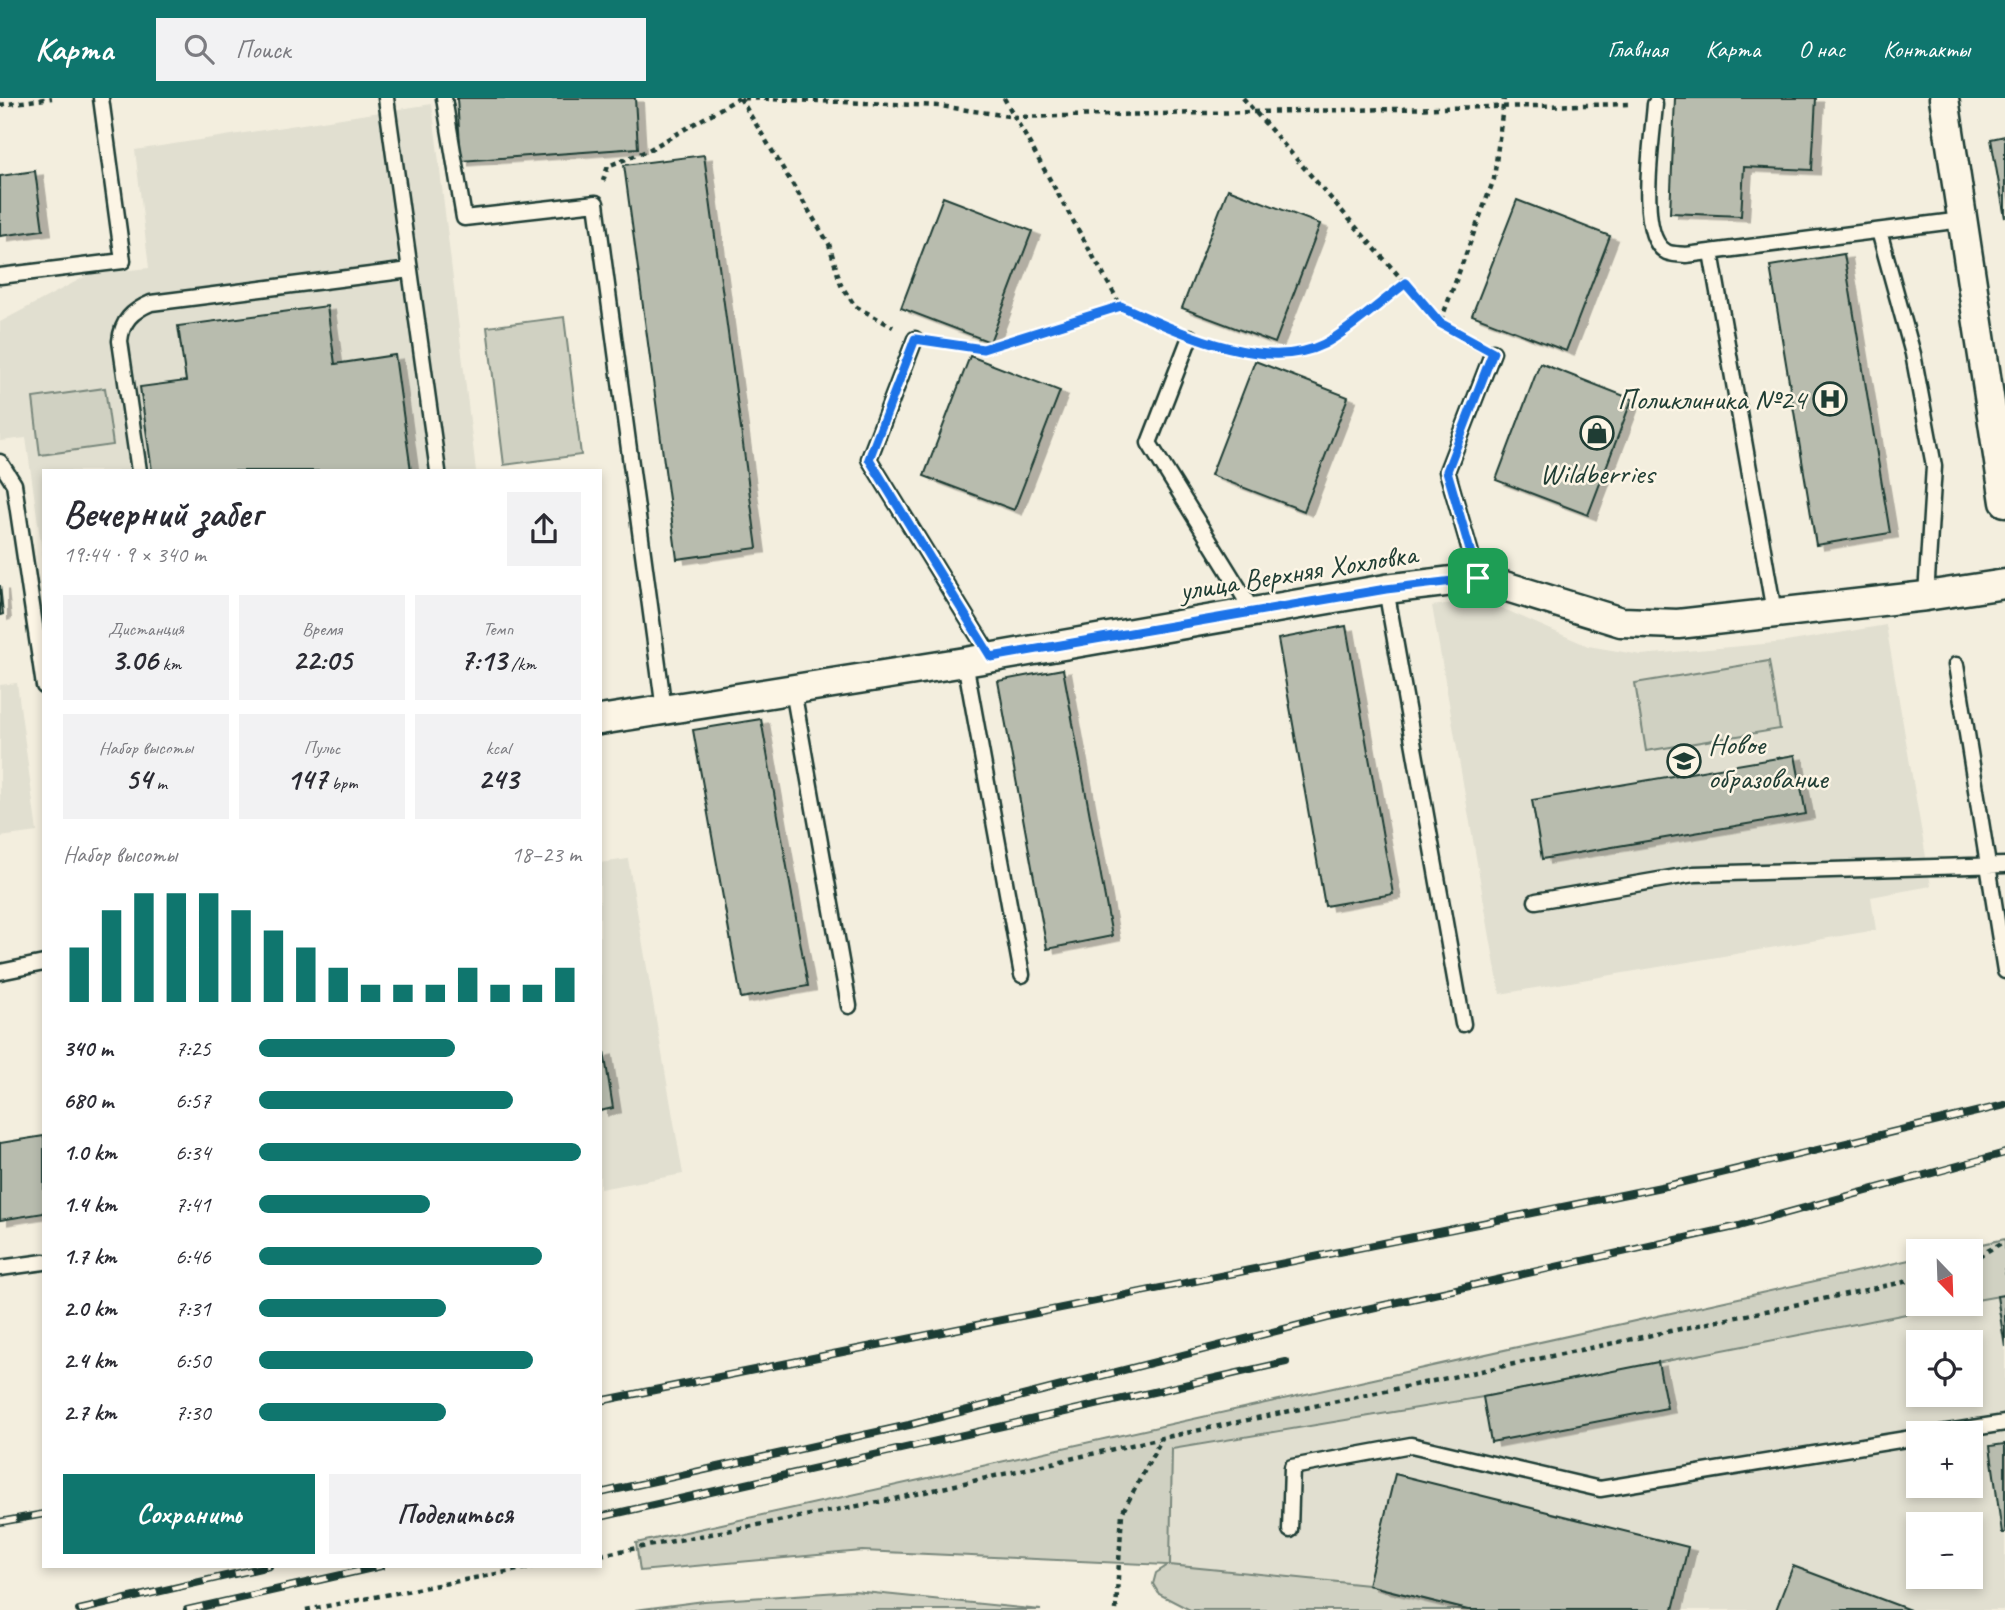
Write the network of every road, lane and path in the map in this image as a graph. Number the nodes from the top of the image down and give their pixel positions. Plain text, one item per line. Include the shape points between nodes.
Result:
1 (52, 98) edge
2 (101, 98) edge
3 (386, 98) edge
4 (444, 98) edge
5 (741, 98) edge
6 (1004, 98) edge
7 (1243, 98) edge
8 (1504, 98) edge
9 (1944, 98) edge
10 (1655, 104) joint
11 (0, 105) edge
12 (1503, 106) junction
13 (1255, 111) junction
14 (1015, 117) junction
15 (596, 203) junction
16 (1962, 220) junction
17 (1879, 231) junction
18 (1711, 252) junction
19 (410, 270) junction
20 (0, 276) edge
21 (1406, 283) junction
22 (1121, 306) junction
23 (1440, 323) junction
24 (1190, 337) junction
25 (915, 339) junction
26 (1493, 352) joint
27 (0, 462) edge
28 (139, 469) edge
29 (438, 469) edge
30 (2005, 502) edge
31 (1478, 578) junction
32 (2005, 584) edge
33 (1386, 589) junction
34 (1926, 596) junction
35 (1774, 612) junction
36 (1254, 613) junction
37 (978, 660) junction
38 (1956, 665) dead end
39 (42, 672) edge
40 (793, 690) junction
41 (664, 710) junction
42 (602, 720) edge
43 (1988, 866) junction
44 (2005, 866) edge
45 (1536, 901) dead end
46 (42, 963) edge
47 (2005, 971) edge
48 (0, 972) edge
49 (1022, 975) dead end
50 (849, 1006) dead end
51 (1463, 1024) dead end
52 (2005, 1241) edge
53 (1983, 1254) edge
54 (42, 1262) edge
55 (0, 1268) edge
56 (1906, 1282) edge
57 (2005, 1423) edge
58 (1983, 1426) edge
59 (1162, 1438) junction
60 (1906, 1439) edge
61 (1290, 1530) dead end
62 (602, 1555) edge
63 (527, 1568) edge
64 (306, 1610) edge
65 (1116, 1610) edge

1 - 11 path
2 - 20 lane via 122,261
3 - 19 lane
4 - 15 lane via 464,218
5 - 14 path via 940,106
5 - 15 path via 647,151 608,166
5 - 25 path via 829,244 841,285 855,306
6 - 14 path
7 - 13 path
8 - 12 path
9 - 16 street
10 - 12 path
10 - 18 lane via 1648,220 1655,242 1666,253
12 - 13 path
12 - 23 path via 1494,179
13 - 14 path
13 - 21 path
14 - 22 path
15 - 41 lane
16 - 17 lane
16 - 30 street
17 - 18 lane
17 - 34 lane via 1913,354 1934,466
18 - 35 lane
19 - 28 lane via 139,308 122,327 120,341
19 - 29 lane
21 - 23 path
21 - 24 path via 1324,344 1272,356
22 - 24 path
22 - 25 path via 983,349
23 - 26 path
24 - 36 lane via 1149,443
25 - 37 lane via 869,459
26 - 31 lane via 1447,471
27 - 39 lane via 14,484
31 - 33 street, улица Верхняя Хохловка
31 - 35 street, улица Верхняя Хохловка via 1621,622 1678,624
32 - 34 street, улица Верхняя Хохловка
33 - 36 street, улица Верхняя Хохловка
33 - 51 lane
34 - 35 street, улица Верхняя Хохловка
36 - 37 street, улица Верхняя Хохловка
37 - 40 street, улица Верхняя Хохловка
37 - 49 lane
38 - 43 lane
40 - 41 street, улица Верхняя Хохловка
40 - 50 lane
41 - 42 street, улица Верхняя Хохловка
43 - 44 lane
43 - 45 lane via 1694,874
43 - 47 lane
46 - 48 lane
52 - 53 path
54 - 55 lane
56 - 59 path
57 - 58 lane
59 - 62 path via 894,1499
59 - 65 path via 1122,1513
60 - 61 lane via 1600,1489 1411,1445 1292,1467
63 - 64 path

